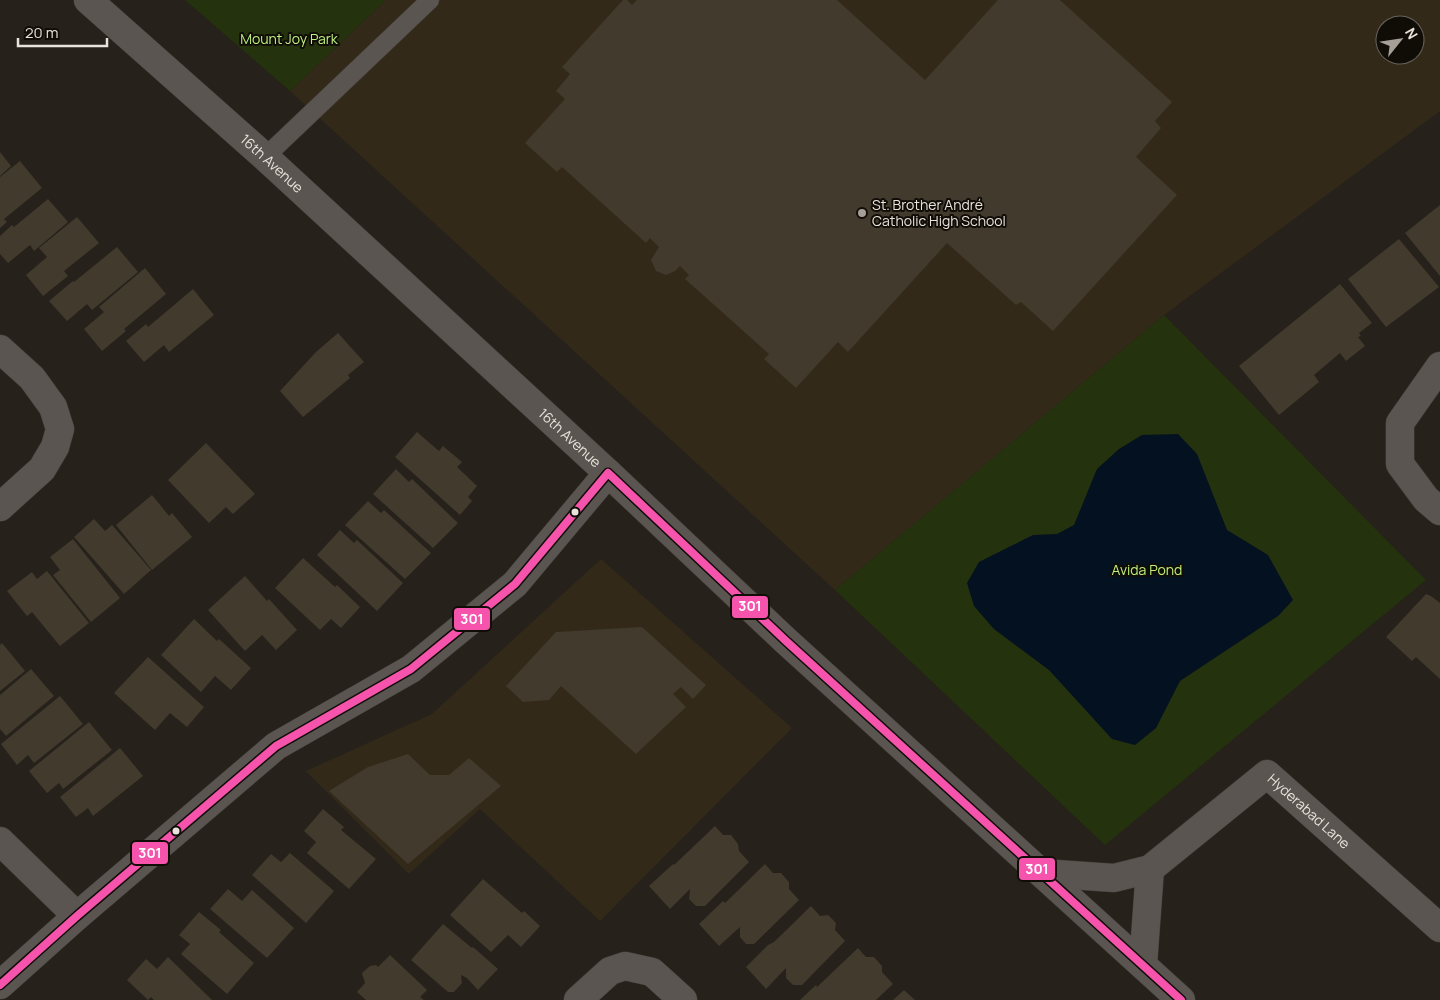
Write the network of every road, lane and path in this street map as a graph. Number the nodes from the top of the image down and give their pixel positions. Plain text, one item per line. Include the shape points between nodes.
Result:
1 (88, 0) edge
2 (430, 0) edge
3 (264, 158) junction
4 (0, 349) edge
5 (1440, 366) edge
6 (608, 473) junction
7 (0, 507) edge
8 (1440, 511) edge
9 (0, 841) edge
10 (1150, 869) junction
11 (1042, 873) junction
12 (77, 916) junction
13 (1440, 928) edge
14 (1143, 965) junction
15 (0, 985) edge
16 (578, 1000) edge
17 (683, 1000) edge
18 (1181, 1000) edge

1 - 3 street, 16th Avenue
2 - 3 lane
3 - 6 street, 16th Avenue
4 - 7 street via 32,378 53,407 60,429 55,447 42,469
5 - 8 street via 1400,423 1400,464
6 - 11 street, 16th Avenue via 786,641
6 - 12 street via 515,584 411,668 276,746
9 - 12 street
10 - 11 street, Hyderabad Lane via 1114,878
10 - 13 street, Hyderabad Lane via 1267,774
10 - 14 street
11 - 14 street, 16th Avenue
12 - 15 street
14 - 18 street, 16th Avenue
16 - 17 street via 610,971 625,966 652,972

